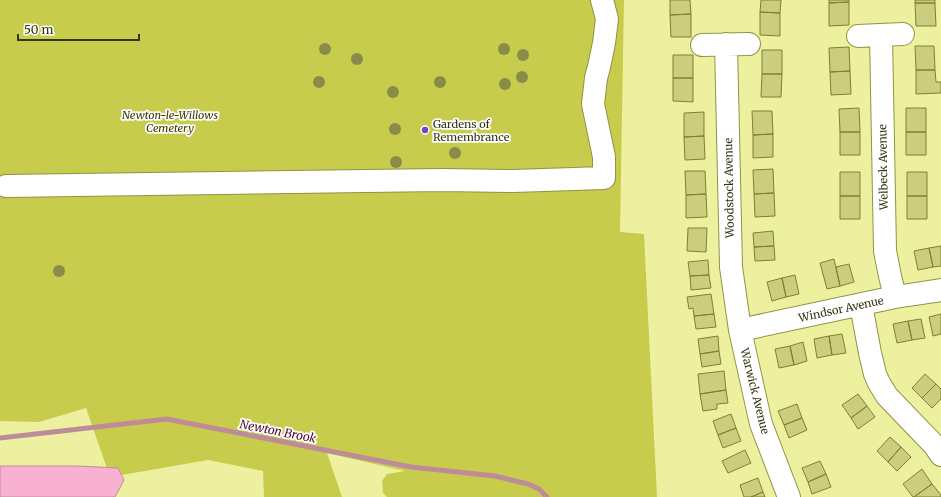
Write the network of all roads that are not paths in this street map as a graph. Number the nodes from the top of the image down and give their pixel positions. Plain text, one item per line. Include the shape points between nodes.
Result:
1 (602, 0) edge
2 (903, 34) dead end
3 (880, 35) junction
4 (858, 36) dead end
5 (726, 44) junction
6 (749, 44) dead end
7 (702, 45) dead end
8 (6, 186) dead end
9 (941, 290) edge
10 (896, 298) junction
11 (861, 305) junction
12 (740, 330) junction
13 (941, 455) edge
14 (789, 497) edge

1 - 8 street via 607,19 593,104 604,157 604,178
2 - 3 street
3 - 4 street
3 - 10 street, Welbeck Avenue via 885,251
5 - 6 street
5 - 7 street
5 - 12 street, Woodstock Avenue via 731,267
9 - 10 street, Windsor Avenue
10 - 11 street, Windsor Avenue
11 - 12 street, Windsor Avenue
11 - 13 street via 870,353 879,383 887,396
12 - 14 street, Warwick Avenue via 761,424

